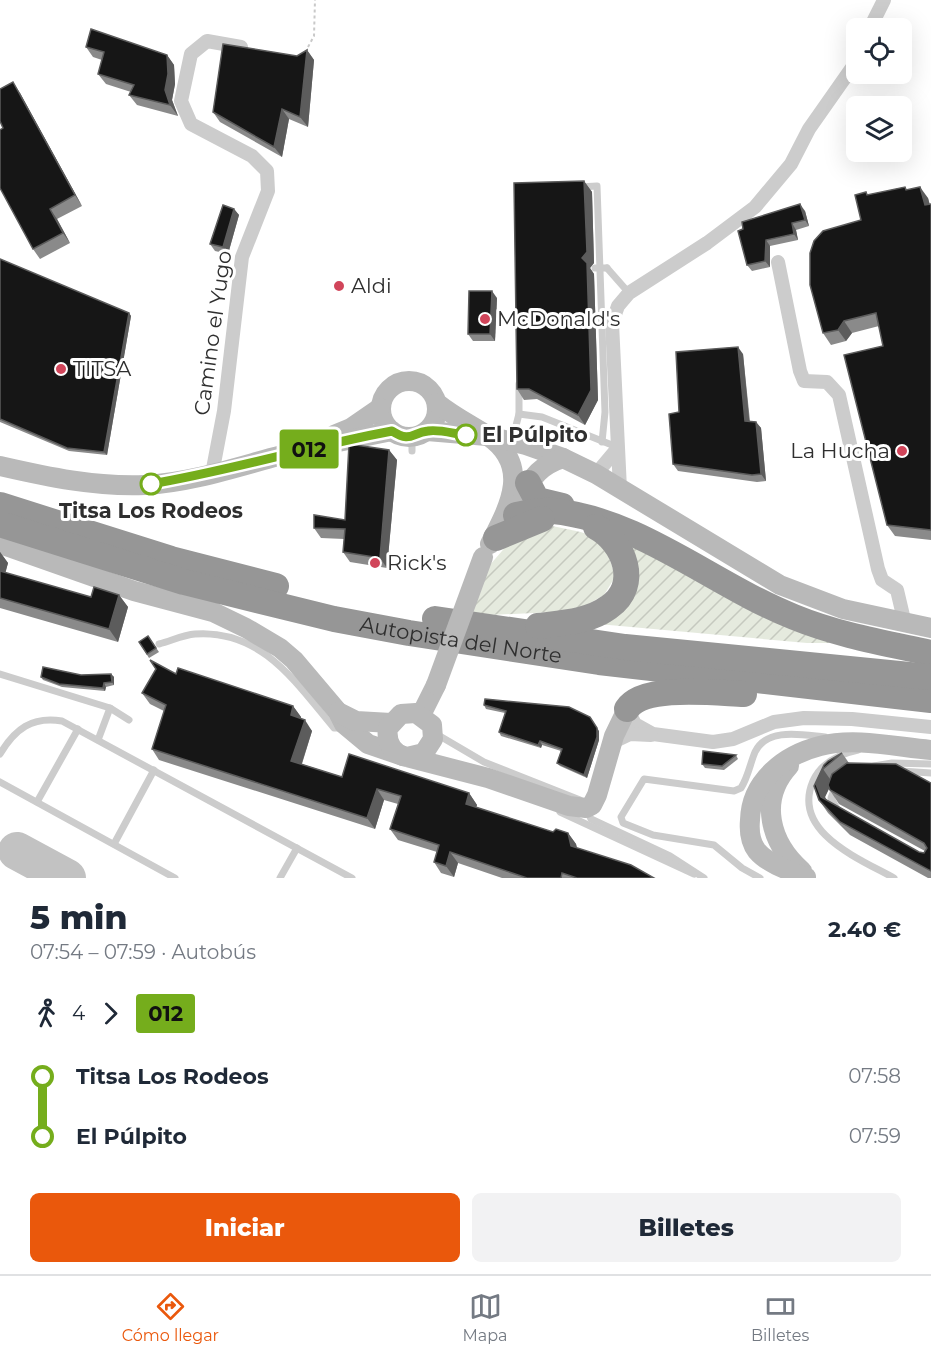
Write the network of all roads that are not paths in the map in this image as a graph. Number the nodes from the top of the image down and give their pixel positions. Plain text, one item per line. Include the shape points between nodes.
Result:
1 (884, 0) edge
2 (875, 18) edge
3 (251, 48) edge
4 (846, 77) edge
5 (574, 187) edge
6 (778, 262) dead end
7 (595, 268) dead end
8 (629, 293) junction
9 (519, 378) edge
10 (437, 403) junction
11 (380, 408) junction
12 (519, 414) junction
13 (392, 431) junction
14 (487, 436) junction
15 (417, 440) junction
16 (602, 442) junction
17 (519, 443) junction
18 (617, 448) junction
19 (303, 450) junction
20 (563, 458) junction
21 (0, 466) edge
22 (212, 474) junction
23 (596, 474) junction
24 (528, 483) junction
25 (620, 489) junction
26 (0, 505) edge
27 (0, 524) edge
28 (497, 536) junction
29 (0, 544) edge
30 (655, 545) junction
31 (905, 624) junction
32 (931, 628) edge
33 (509, 631) junction
34 (159, 644) dead end
35 (931, 653) edge
36 (0, 674) edge
37 (931, 677) edge
38 (866, 694) junction
39 (931, 700) edge
40 (110, 708) junction
41 (627, 709) junction
42 (338, 712) junction
43 (129, 720) dead end
44 (426, 720) junction
45 (391, 723) junction
46 (931, 727) edge
47 (78, 729) junction
48 (350, 729) junction
49 (653, 734) junction
50 (98, 740) junction
51 (611, 743) junction
52 (866, 744) junction
53 (906, 748) junction
54 (931, 750) edge
55 (0, 754) edge
56 (405, 757) junction
57 (931, 764) edge
58 (154, 770) junction
59 (931, 773) edge
60 (840, 778) edge
61 (0, 782) edge
62 (542, 797) junction
63 (37, 802) junction
64 (586, 808) junction
65 (844, 814) edge
66 (654, 835) junction
67 (114, 844) junction
68 (650, 846) junction
69 (297, 848) junction
70 (175, 878) edge
71 (280, 878) edge
72 (352, 878) edge
73 (704, 878) edge
74 (760, 878) edge
75 (807, 878) edge
76 (894, 878) edge

1 - 2 street
3 - 22 street, Camino el Yugo via 207,41 191,54 181,100 191,124 252,156 267,171 268,191 242,257 224,411
4 - 8 street via 791,164 755,207
5 - 16 lane via 597,186
6 - 31 street via 800,371 804,381 827,382 839,395 878,569 882,580 897,590
7 - 8 lane, bridge via 607,268
8 - 18 street via 618,306 612,323
9 - 12 lane
10 - 11 main road via 427,387 411,380 387,390
10 - 14 main road
10 - 15 main road via 436,418
11 - 13 main road
11 - 19 main road via 351,428
12 - 16 lane via 542,417
12 - 17 lane
13 - 15 main road
13 - 19 main road
14 - 15 main road
14 - 17 main road
14 - 28 main road via 513,465 514,486
16 - 18 lane
17 - 20 main road
17 - 24 main road
18 - 23 street
18 - 25 street
19 - 22 main road
20 - 23 main road
20 - 24 main road via 539,469
21 - 22 main road via 102,485 147,485
23 - 25 main road
24 - 28 main road
24 - 30 highway via 537,500 610,518 643,534
25 - 31 main road via 780,585 843,609
26 - 33 highway, Autopista del Norte via 171,559 311,596
27 - 38 highway, Autopista del Norte via 184,582 334,619 501,648
28 - 30 highway via 550,511 586,516
28 - 33 highway via 542,519 568,519 591,525 609,533 622,551 627,572 623,590 611,606 587,619
28 - 44 main road, bridge via 436,685
29 - 42 main road via 134,591 213,612 246,628 294,660
30 - 35 highway via 792,616 838,633
31 - 32 main road
33 - 37 highway, Autopista del Norte via 625,647
34 - 48 lane via 192,634 237,637 284,668 334,728
36 - 40 lane
38 - 39 highway, Autopista del Norte
38 - 41 highway via 826,698 660,693 636,699
40 - 43 lane
40 - 50 lane
41 - 49 street via 635,724
41 - 51 main road
42 - 45 main road via 356,721
42 - 48 main road
44 - 45 main road via 406,712
44 - 56 main road via 433,739 428,750 420,756
44 - 64 lane via 442,740 484,762 570,795
45 - 56 main road via 387,734 390,745
46 - 49 street via 823,717 774,722 722,742
47 - 50 lane
47 - 55 lane via 50,719 32,723 11,736
47 - 63 lane
48 - 56 main road via 377,749
49 - 51 street via 630,734
50 - 58 lane
51 - 64 main road via 597,795
52 - 53 main road
52 - 66 lane via 825,737 775,736 757,748 744,783 734,791 644,779 621,819
52 - 75 main road via 838,743 801,754 780,778 773,793 770,814 780,846
53 - 54 main road
53 - 76 lane via 859,750 837,757 817,773 809,796 813,818 826,836
56 - 62 main road via 488,778
57 - 59 lane via 892,763 870,770
58 - 67 lane
58 - 69 lane
60 - 65 lane via 831,801
61 - 63 lane
62 - 64 main road
62 - 73 lane via 560,812
63 - 67 lane
64 - 68 lane via 591,819
66 - 68 lane
66 - 74 lane via 714,845
67 - 70 lane
68 - 73 lane
69 - 71 lane
69 - 72 lane

